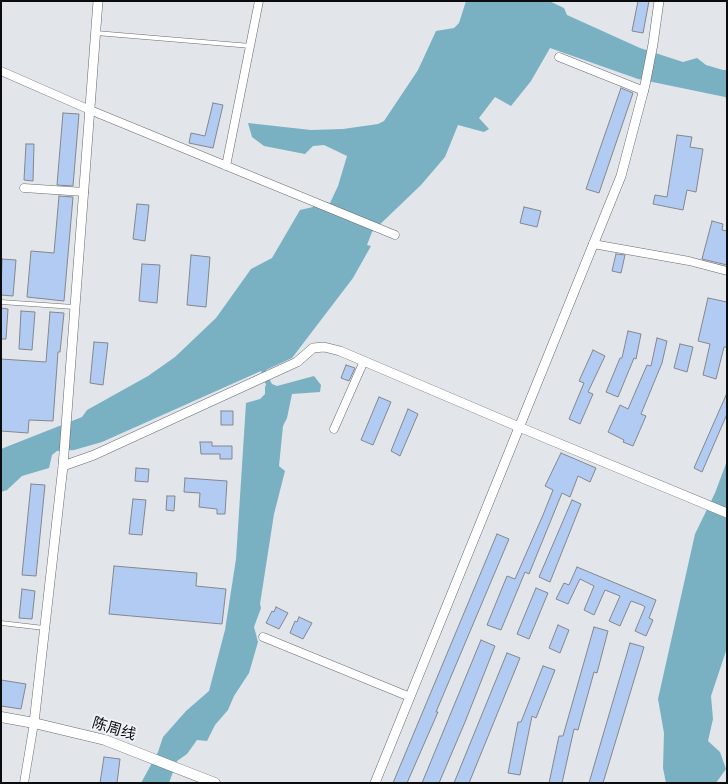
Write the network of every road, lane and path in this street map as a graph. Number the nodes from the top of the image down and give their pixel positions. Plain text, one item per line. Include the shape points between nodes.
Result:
1 (98, 1) edge
2 (259, 1) edge
3 (659, 1) edge
4 (96, 33) junction
5 (251, 46) junction
6 (559, 57) dead end
7 (1, 71) edge
8 (644, 91) junction
9 (90, 110) junction
10 (226, 166) junction
11 (24, 188) dead end
12 (84, 192) junction
13 (395, 235) dead end
14 (593, 244) junction
15 (727, 271) edge
16 (1, 302) edge
17 (76, 307) junction
18 (364, 361) junction
19 (519, 427) junction
20 (334, 429) dead end
21 (63, 466) junction
22 (727, 513) edge
23 (1, 624) edge
24 (45, 628) junction
25 (264, 637) dead end
26 (410, 697) junction
27 (1, 717) edge
28 (34, 723) junction
29 (24, 783) edge
30 (215, 783) edge
31 (375, 783) edge

1 - 4 street
2 - 5 street
3 - 8 street
4 - 5 lane
4 - 9 street
5 - 10 street
6 - 8 street
7 - 9 street
8 - 14 street via 621,176
9 - 10 street
9 - 12 street
10 - 13 street
11 - 12 street
12 - 17 street
14 - 15 street
14 - 19 street
16 - 17 lane
17 - 21 street
18 - 19 street
18 - 20 street
18 - 21 street via 340,351 313,348 297,362 94,456
19 - 22 street
19 - 26 street
21 - 24 street
23 - 24 lane
24 - 28 street
25 - 26 street
26 - 31 street
27 - 28 main road, 陈周线
28 - 29 street
28 - 30 main road, 陈周线 via 105,740

